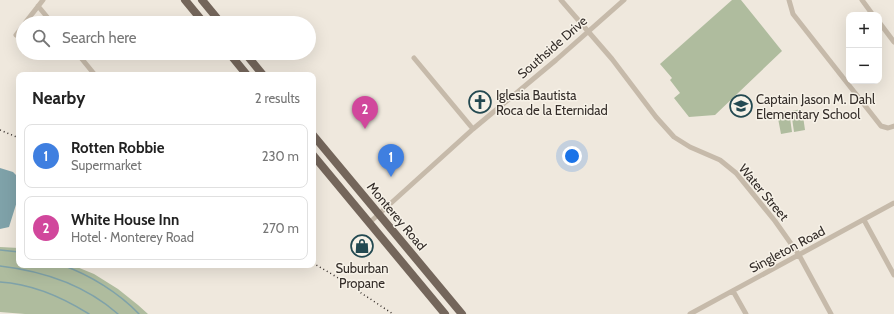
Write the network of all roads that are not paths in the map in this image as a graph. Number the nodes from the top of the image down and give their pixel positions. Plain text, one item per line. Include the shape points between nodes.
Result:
1 (43, 0) edge
2 (185, 0) edge
3 (202, 0) edge
4 (561, 0) edge
5 (624, 0) edge
6 (788, 0) edge
7 (862, 0) edge
8 (38, 6) junction
9 (871, 12) edge
10 (30, 16) edge
11 (46, 16) edge
12 (198, 16) edge
13 (215, 16) edge
14 (882, 26) edge
15 (588, 32) junction
16 (894, 42) edge
17 (414, 58) dead end
18 (83, 60) edge
19 (234, 60) edge
20 (251, 61) joint
21 (93, 72) edge
22 (243, 72) edge
23 (246, 72) edge
24 (260, 72) edge
25 (894, 126) edge
26 (473, 129) junction
27 (316, 139) edge
28 (316, 160) edge
29 (894, 203) edge
30 (379, 214) junction
31 (864, 220) junction
32 (369, 223) junction
33 (799, 255) junction
34 (894, 276) edge
35 (733, 291) junction
36 (445, 314) edge
37 (462, 314) edge
38 (690, 314) edge
39 (746, 314) edge
40 (831, 314) edge

1 - 8 street
2 - 12 main road
3 - 13 main road
4 - 15 street, Water Street
5 - 15 street, Southside Drive
6 - 25 street via 793,14 881,126
7 - 9 street
8 - 10 street
8 - 11 street
14 - 16 street
15 - 26 street, Southside Drive
15 - 33 street, Water Street via 674,137 720,160 736,173
17 - 26 street
18 - 21 street
19 - 22 main road
20 - 23 street
20 - 24 main road
26 - 30 street, Southside Drive
27 - 30 main road, Monterey Road
28 - 32 main road, Monterey Road
29 - 31 street, Singleton Road
30 - 32 street, Southside Drive
30 - 37 main road, Monterey Road
31 - 33 street, Singleton Road
31 - 34 street
32 - 36 main road, Monterey Road
33 - 35 street, Singleton Road
33 - 40 street, Water Street
35 - 38 street, Singleton Road
35 - 39 street

